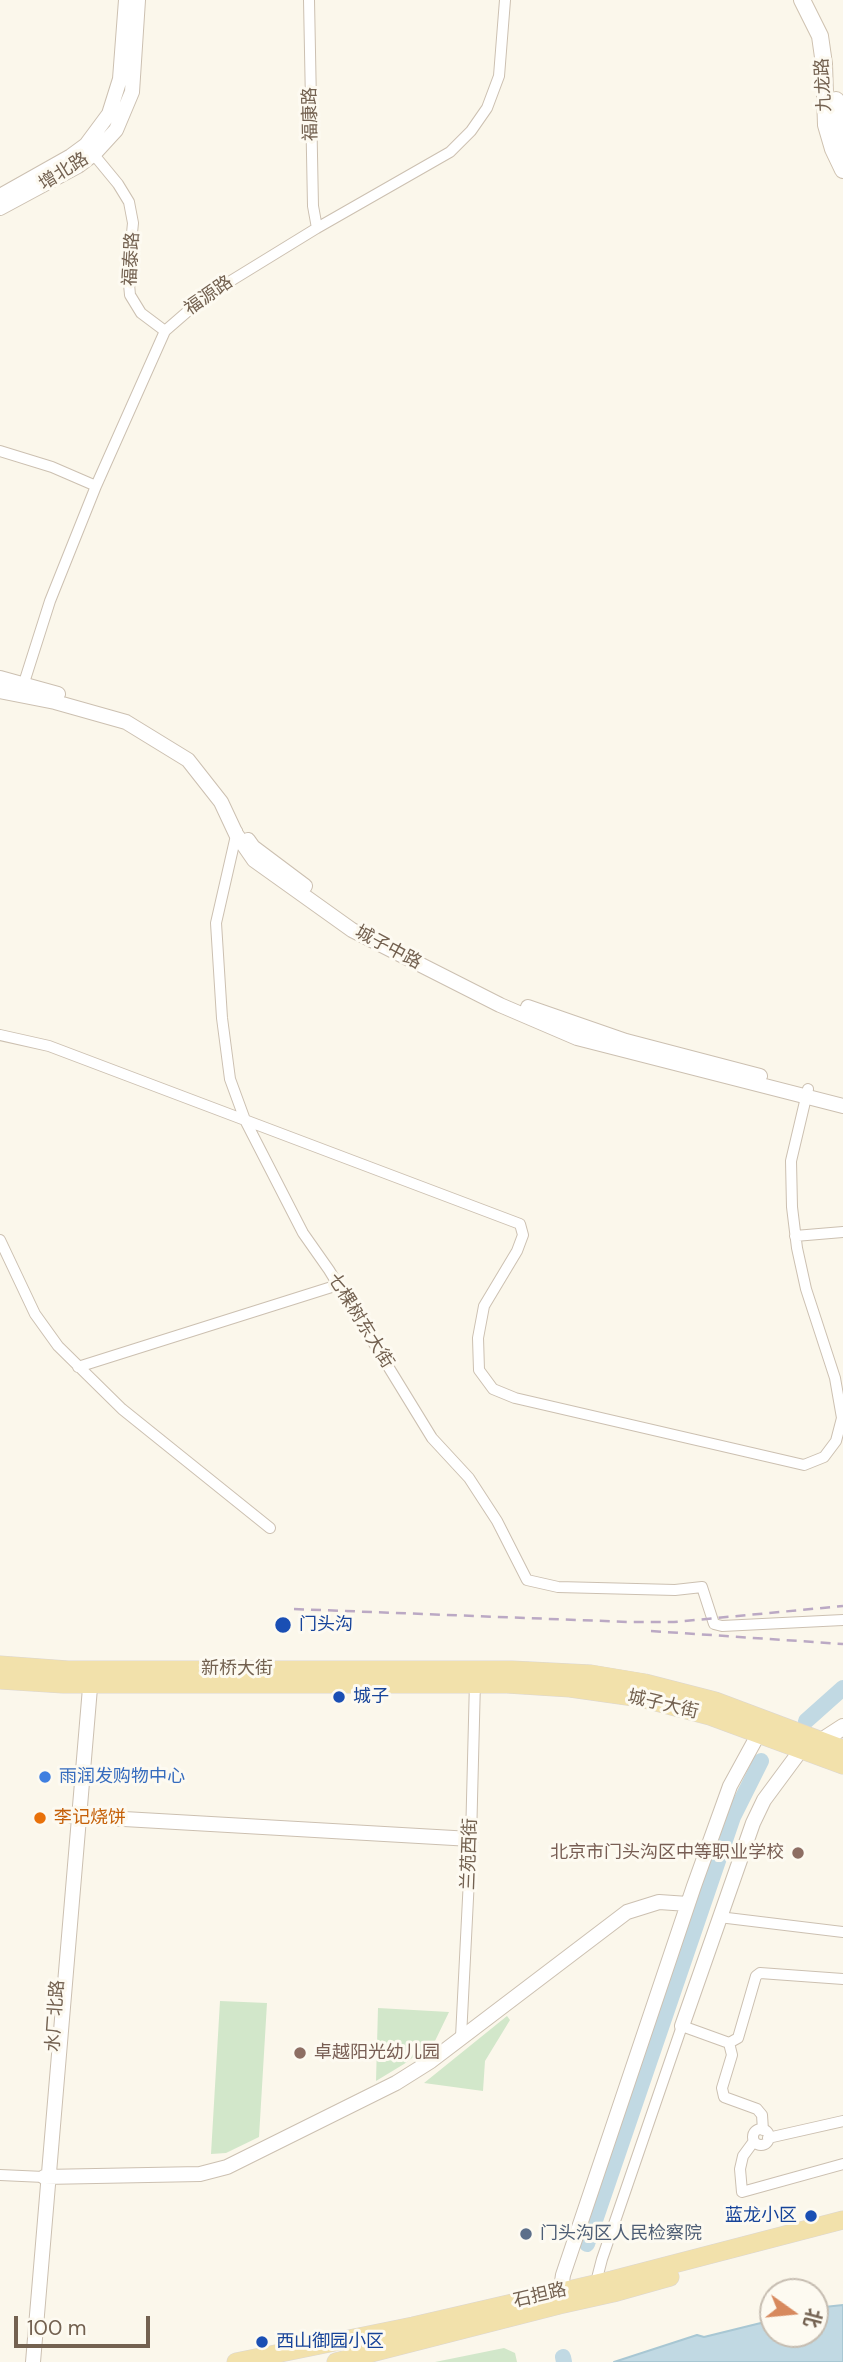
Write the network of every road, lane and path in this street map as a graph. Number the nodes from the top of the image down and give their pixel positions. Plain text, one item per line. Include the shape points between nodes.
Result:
1 (126, 0) edge
2 (138, 0) edge
3 (309, 0) edge
4 (505, 0) edge
5 (802, 0) edge
6 (815, 0) edge
7 (843, 146) edge
8 (90, 149) junction
9 (843, 170) edge
10 (0, 196) edge
11 (0, 208) edge
12 (317, 228) junction
13 (165, 331) junction
14 (0, 451) edge
15 (96, 486) junction
16 (0, 678) edge
17 (22, 689) junction
18 (0, 691) edge
19 (237, 830) junction
20 (0, 1035) edge
21 (807, 1093) junction
22 (843, 1097) edge
23 (843, 1106) edge
24 (245, 1120) junction
25 (843, 1232) edge
26 (795, 1236) junction
27 (0, 1240) edge
28 (338, 1285) junction
29 (78, 1367) junction
30 (840, 1392) edge
31 (270, 1528) dead end
32 (843, 1620) edge
33 (0, 1665) edge
34 (86, 1676) junction
35 (475, 1677) junction
36 (0, 1681) edge
37 (843, 1727) edge
38 (759, 1733) junction
39 (823, 1740) junction
40 (843, 1749) edge
41 (801, 1750) junction
42 (843, 1765) edge
43 (75, 1816) junction
44 (471, 1839) junction
45 (688, 1903) junction
46 (719, 1917) junction
47 (843, 1932) edge
48 (843, 1979) edge
49 (682, 2026) junction
50 (461, 2037) junction
51 (729, 2043) junction
52 (843, 2121) edge
53 (766, 2134) junction
54 (843, 2165) edge
55 (0, 2175) edge
56 (47, 2177) junction
57 (843, 2220) edge
58 (843, 2231) edge
59 (594, 2291) junction
60 (559, 2298) junction
61 (24, 2362) edge
62 (33, 2362) edge
63 (236, 2362) edge
64 (336, 2362) edge

1 - 8 street, 增北路 via 120,79 109,114
2 - 8 street, 增北路 via 132,92 116,130
3 - 12 street, 福康路
4 - 12 street, 福源路 via 499,76 471,131 450,152
5 - 9 main road, 九龙路 via 820,36 826,125
6 - 7 main road, 九龙路 via 834,56 836,117
8 - 10 street, 增北路
8 - 11 street, 增北路 via 78,166
8 - 13 street, 福泰路 via 129,202 133,223 130,295 141,313
12 - 13 street, 福源路 via 203,298
13 - 15 street, 福源路
14 - 15 street
15 - 17 street, 福源路 via 50,601
16 - 17 street, 城子中路
17 - 18 street, 城子中路
17 - 19 street, 城子中路 via 126,716 164,735 202,763 224,792
19 - 21 street, 城子中路 via 318,897 364,927 518,1003 626,1041
19 - 24 street, 七棵树东大街 via 216,923 230,1079
20 - 24 street via 49,1046
21 - 22 street, 城子中路
21 - 23 street, 城子中路
21 - 26 street via 791,1161
24 - 28 street, 七棵树东大街 via 303,1233
24 - 30 street via 520,1224 523,1235 484,1306 478,1338 479,1370 492,1389 804,1465 824,1457 836,1441 842,1418
25 - 26 street
26 - 30 street via 806,1289
27 - 29 street via 35,1314
28 - 29 street
28 - 32 street, 七棵树东大街 via 432,1438 469,1478 497,1521 527,1580 558,1587 702,1587 714,1624 722,1626
29 - 31 street via 122,1409
33 - 34 main road, 新桥大街
34 - 35 main road, 新桥大街
34 - 36 main road, 新桥大街
34 - 43 street, 水厂北路
35 - 38 main road, 城子大街 via 641,1698
35 - 39 main road, 城子大街 via 512,1670 591,1674 645,1683 715,1701
35 - 44 street, 兰苑西街
37 - 39 main road
38 - 41 main road, 城子大街
38 - 45 street via 730,1786
39 - 40 main road, 城子大街
41 - 42 main road, 城子大街
41 - 46 street via 764,1800
43 - 44 street
43 - 56 street, 水厂北路
44 - 50 street, 兰苑西街
45 - 50 street via 659,1902 627,1912
45 - 60 street
46 - 47 street
46 - 49 street
48 - 51 street via 760,1973 738,2038
49 - 51 street
49 - 59 street
50 - 56 street via 396,2082 227,2167 200,2174
51 - 53 street via 732,2055 722,2088 724,2097 757,2109
52 - 53 street
53 - 54 street via 761,2144 754,2141 743,2156 743,2192
55 - 56 street
56 - 61 street, 水厂北路
56 - 62 street
57 - 59 main road, 石担路
58 - 59 main road, 石担路
59 - 60 main road, 石担路
60 - 63 main road, 石担路
60 - 64 main road, 石担路

